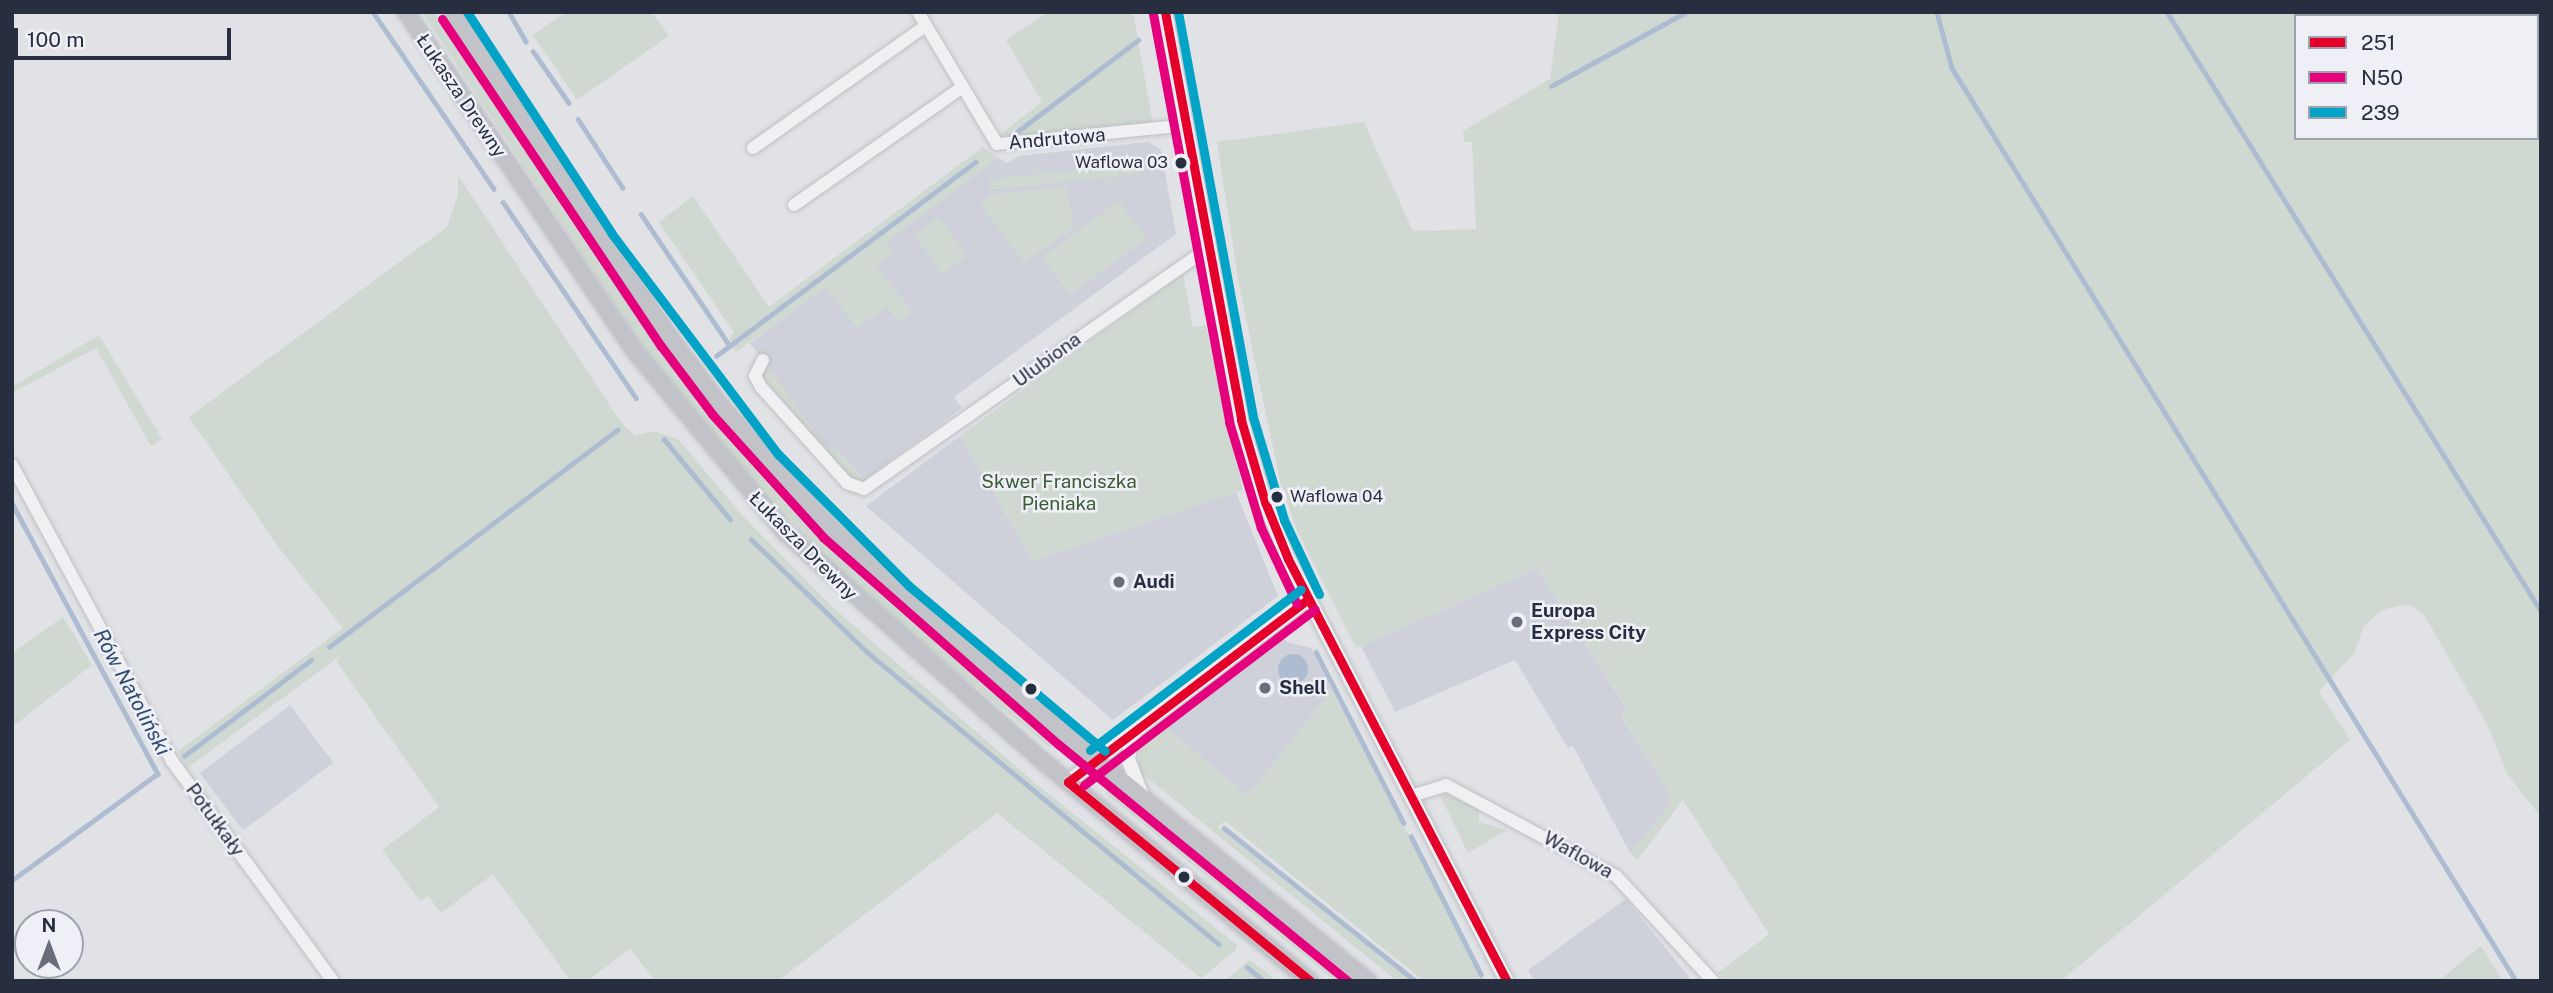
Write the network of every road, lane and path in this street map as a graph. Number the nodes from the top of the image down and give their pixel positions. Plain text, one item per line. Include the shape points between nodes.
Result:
1 (406, 12) edge
2 (452, 12) edge
3 (918, 12) edge
4 (1165, 12) edge
5 (925, 26) junction
6 (961, 88) junction
7 (1186, 125) junction
8 (753, 148) dead end
9 (794, 205) dead end
10 (1209, 247) junction
11 (763, 360) dead end
12 (12, 465) edge
13 (1308, 599) junction
14 (1139, 725) junction
15 (1097, 760) junction
16 (1068, 782) junction
17 (1142, 796) junction
18 (1411, 796) junction
19 (1500, 965) junction
20 (333, 981) edge
21 (1310, 981) edge
22 (1368, 981) edge
23 (1498, 981) edge
24 (1507, 981) edge
25 (1713, 981) edge

1 - 16 main road, Łukasza Drewny via 584,280 707,444 823,569
2 - 15 main road, Łukasza Drewny via 610,252 769,462 901,595
3 - 5 street, Andrutowa
4 - 7 street
5 - 6 street, Andrutowa
5 - 8 street
6 - 7 street, Andrutowa via 993,141 1004,146
6 - 9 street
7 - 10 street
10 - 11 street, Ulubiona via 864,489 847,484 761,387 755,376
10 - 13 street via 1252,463 1273,524
12 - 20 street, Potułkały via 172,761
13 - 14 street
13 - 18 street
14 - 15 street
14 - 17 street via 1128,759
15 - 16 street
15 - 17 main road, Łukasza Drewny
16 - 21 main road, Łukasza Drewny
17 - 22 main road, Łukasza Drewny
18 - 19 street
18 - 25 street, Waflowa via 1446,785 1616,876
19 - 23 street
19 - 24 street

